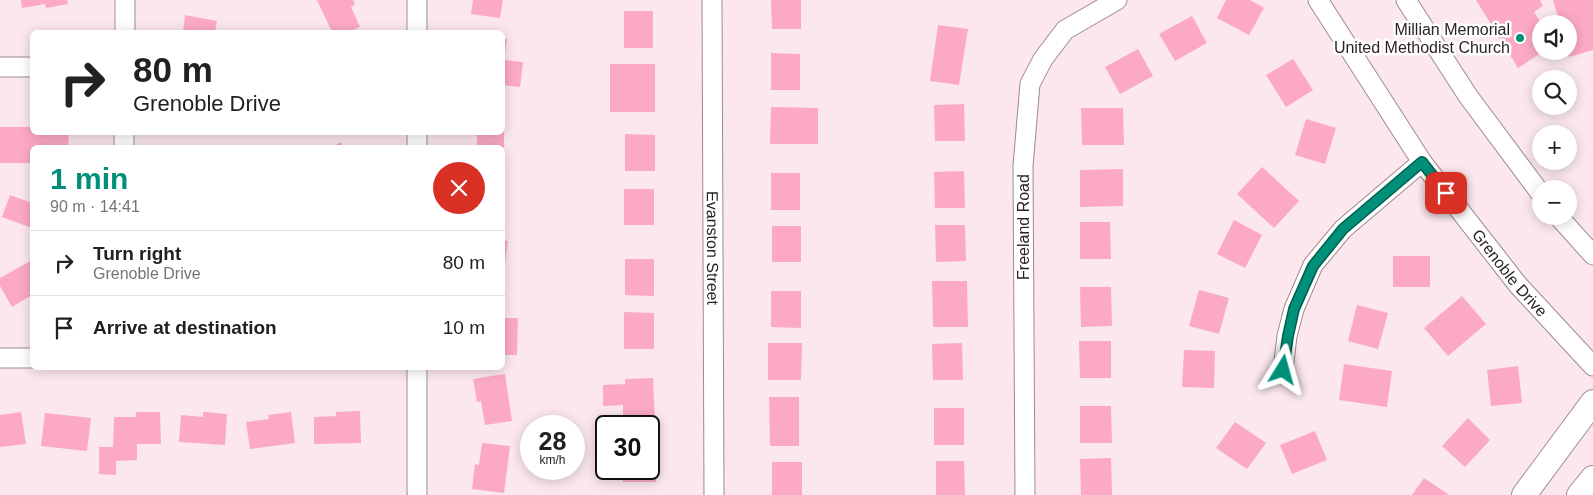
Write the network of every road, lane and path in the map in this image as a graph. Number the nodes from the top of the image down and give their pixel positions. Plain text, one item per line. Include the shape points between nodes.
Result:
1 (125, 0) edge
2 (416, 0) edge
3 (712, 0) edge
4 (1117, 0) edge
5 (1318, 0) edge
6 (1406, 0) edge
7 (125, 30) edge
8 (417, 30) edge
9 (30, 67) edge
10 (0, 68) edge
11 (1422, 162) junction
12 (1532, 182) edge
13 (1566, 225) edge
14 (1593, 255) edge
15 (0, 358) edge
16 (30, 358) edge
17 (1593, 366) edge
18 (417, 370) edge
19 (1283, 370) dead end
20 (1593, 402) edge
21 (1593, 478) edge
22 (417, 492) dead end
23 (714, 495) edge
24 (1025, 495) edge
25 (1524, 495) edge
26 (1579, 495) edge

1 - 7 street
2 - 8 street
3 - 23 street, Evanston Street
4 - 24 street, Freeland Road via 1065,30 1043,59 1030,84 1023,166
5 - 11 street, Grenoble Drive
6 - 12 street via 1468,96
9 - 10 street
11 - 17 street, Grenoble Drive via 1518,285
11 - 19 street via 1343,229 1313,266 1294,309
13 - 14 street
15 - 16 street
18 - 22 street
20 - 25 street
21 - 26 street

